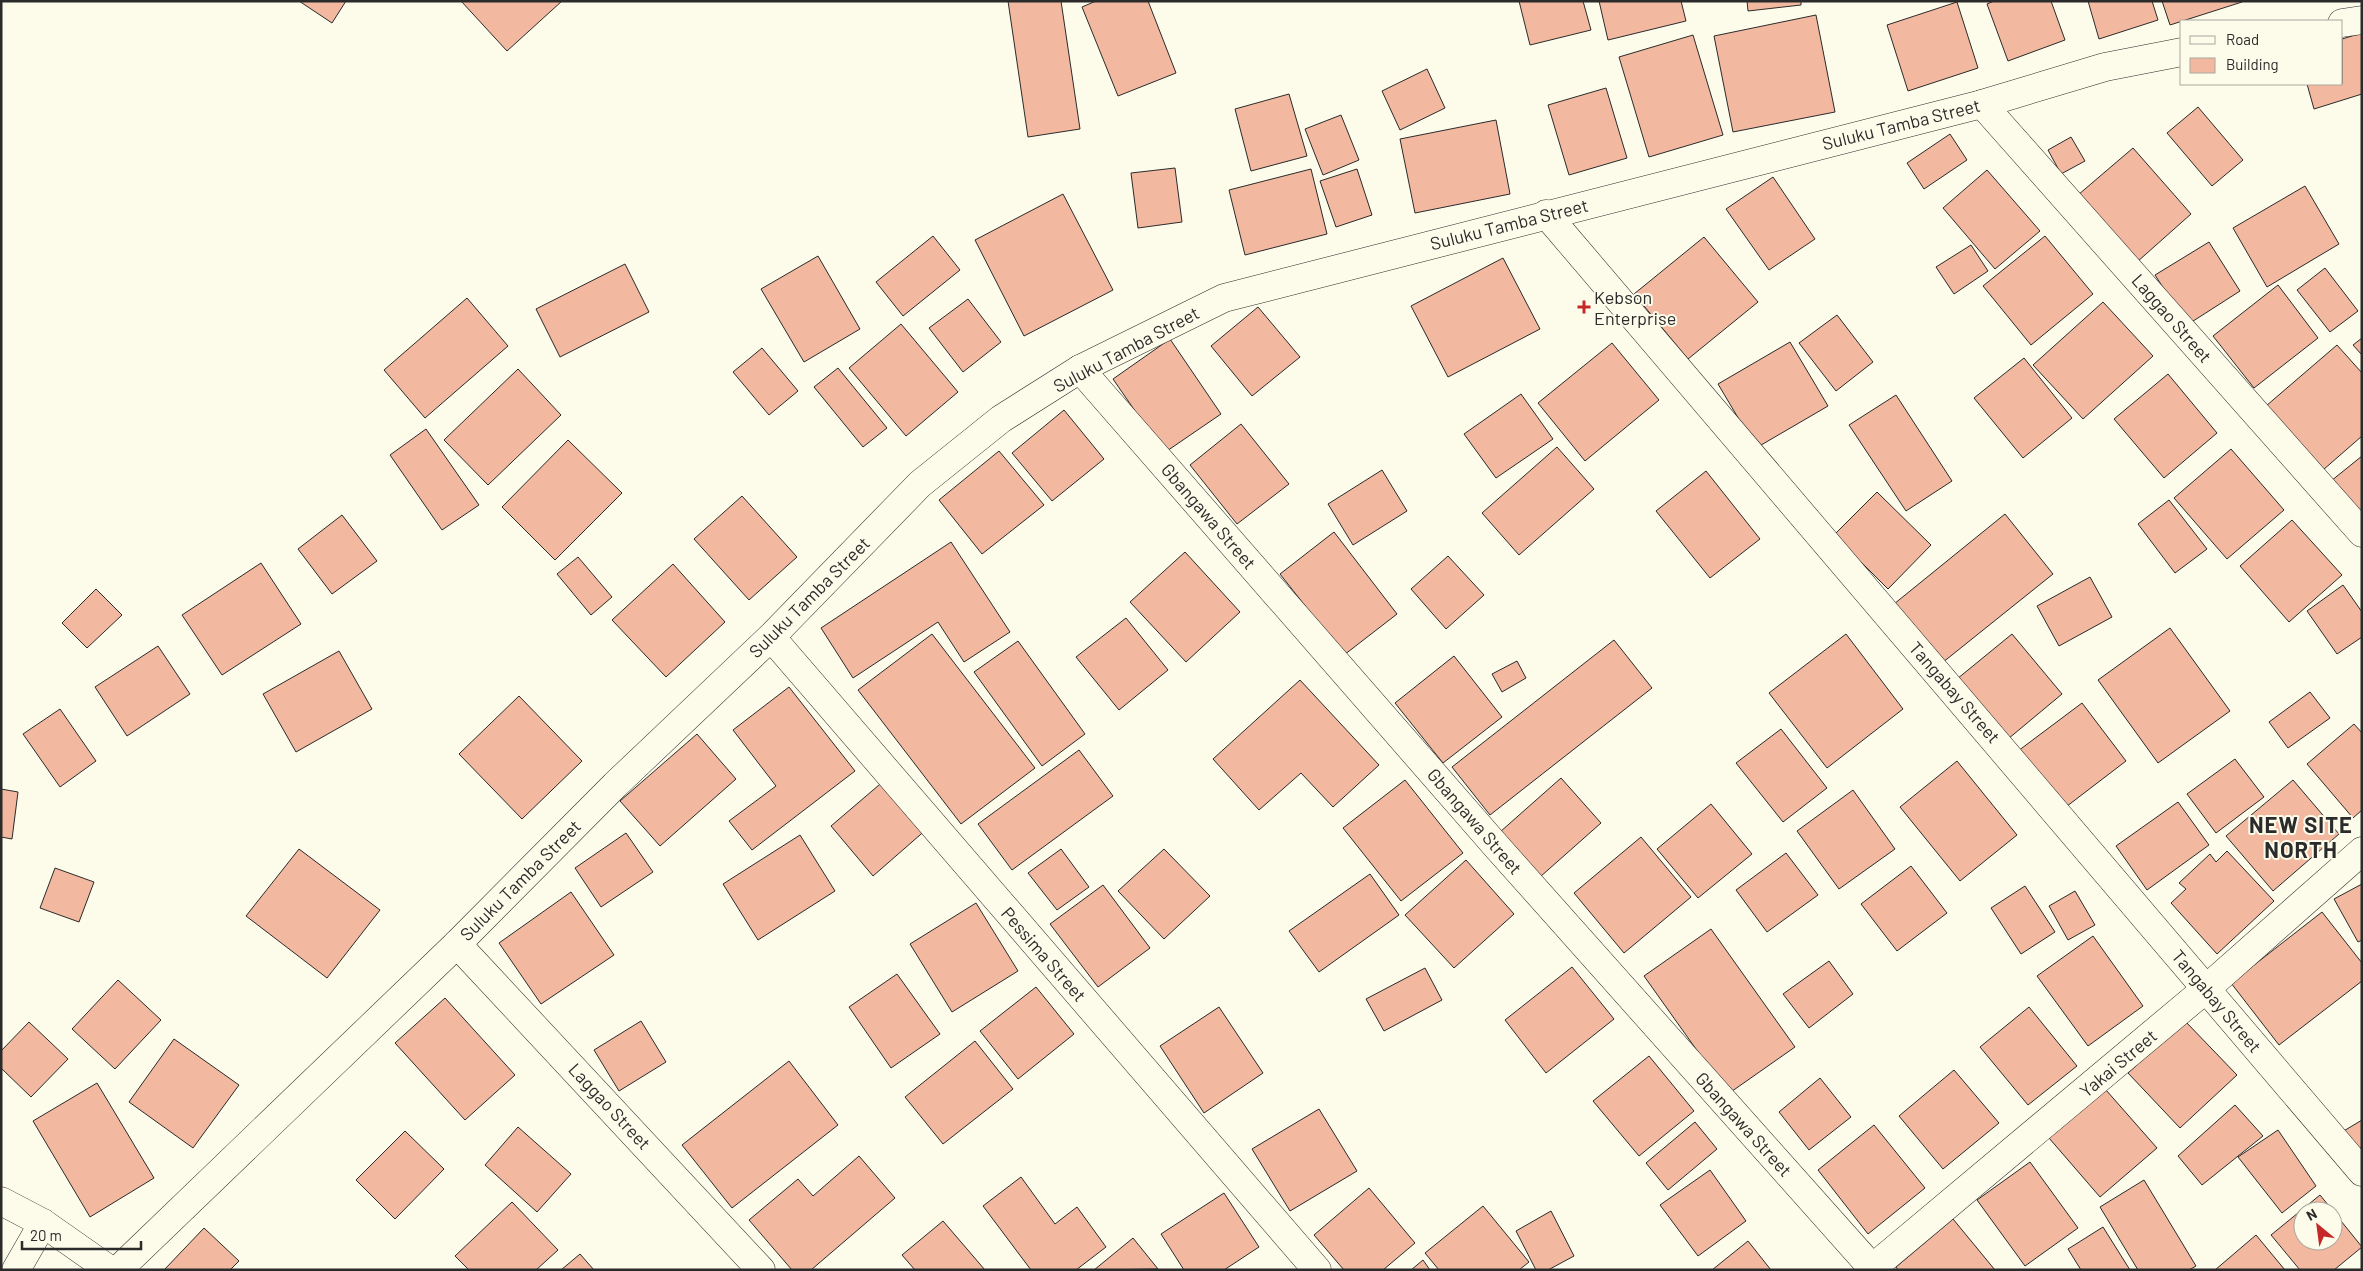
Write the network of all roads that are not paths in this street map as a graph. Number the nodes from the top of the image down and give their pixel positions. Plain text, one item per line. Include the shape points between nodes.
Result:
1 (2362, 20) edge
2 (2343, 23) edge
3 (2180, 52) edge
4 (1982, 104) junction
5 (1546, 214) junction
6 (1080, 369) junction
7 (2362, 533) edge
8 (771, 637) junction
9 (2362, 851) edge
10 (458, 944) junction
11 (2207, 988) junction
12 (2362, 1172) edge
13 (1, 1201) edge
14 (42, 1222) junction
15 (1873, 1269) edge
16 (16, 1270) edge
17 (110, 1270) edge
18 (118, 1270) edge
19 (761, 1270) edge
20 (1317, 1270) edge

1 - 2 street
3 - 4 street, Suluku Tamba Street via 2105,68
4 - 5 street, Suluku Tamba Street
4 - 7 street, Laggao Street
5 - 6 street, Suluku Tamba Street via 1224,298
5 - 11 street, Tangabay Street
6 - 8 street, Suluku Tamba Street via 1001,419 920,484
6 - 15 street, Gbangawa Street via 1490,839
8 - 10 street, Suluku Tamba Street via 615,785
8 - 20 street, Pessima Street
9 - 11 street, Yakai Street
10 - 18 street, Suluku Tamba Street
10 - 19 street, Laggao Street
11 - 12 street, Tangabay Street
11 - 15 street, Yakai Street
13 - 14 street
14 - 16 street
14 - 17 street

